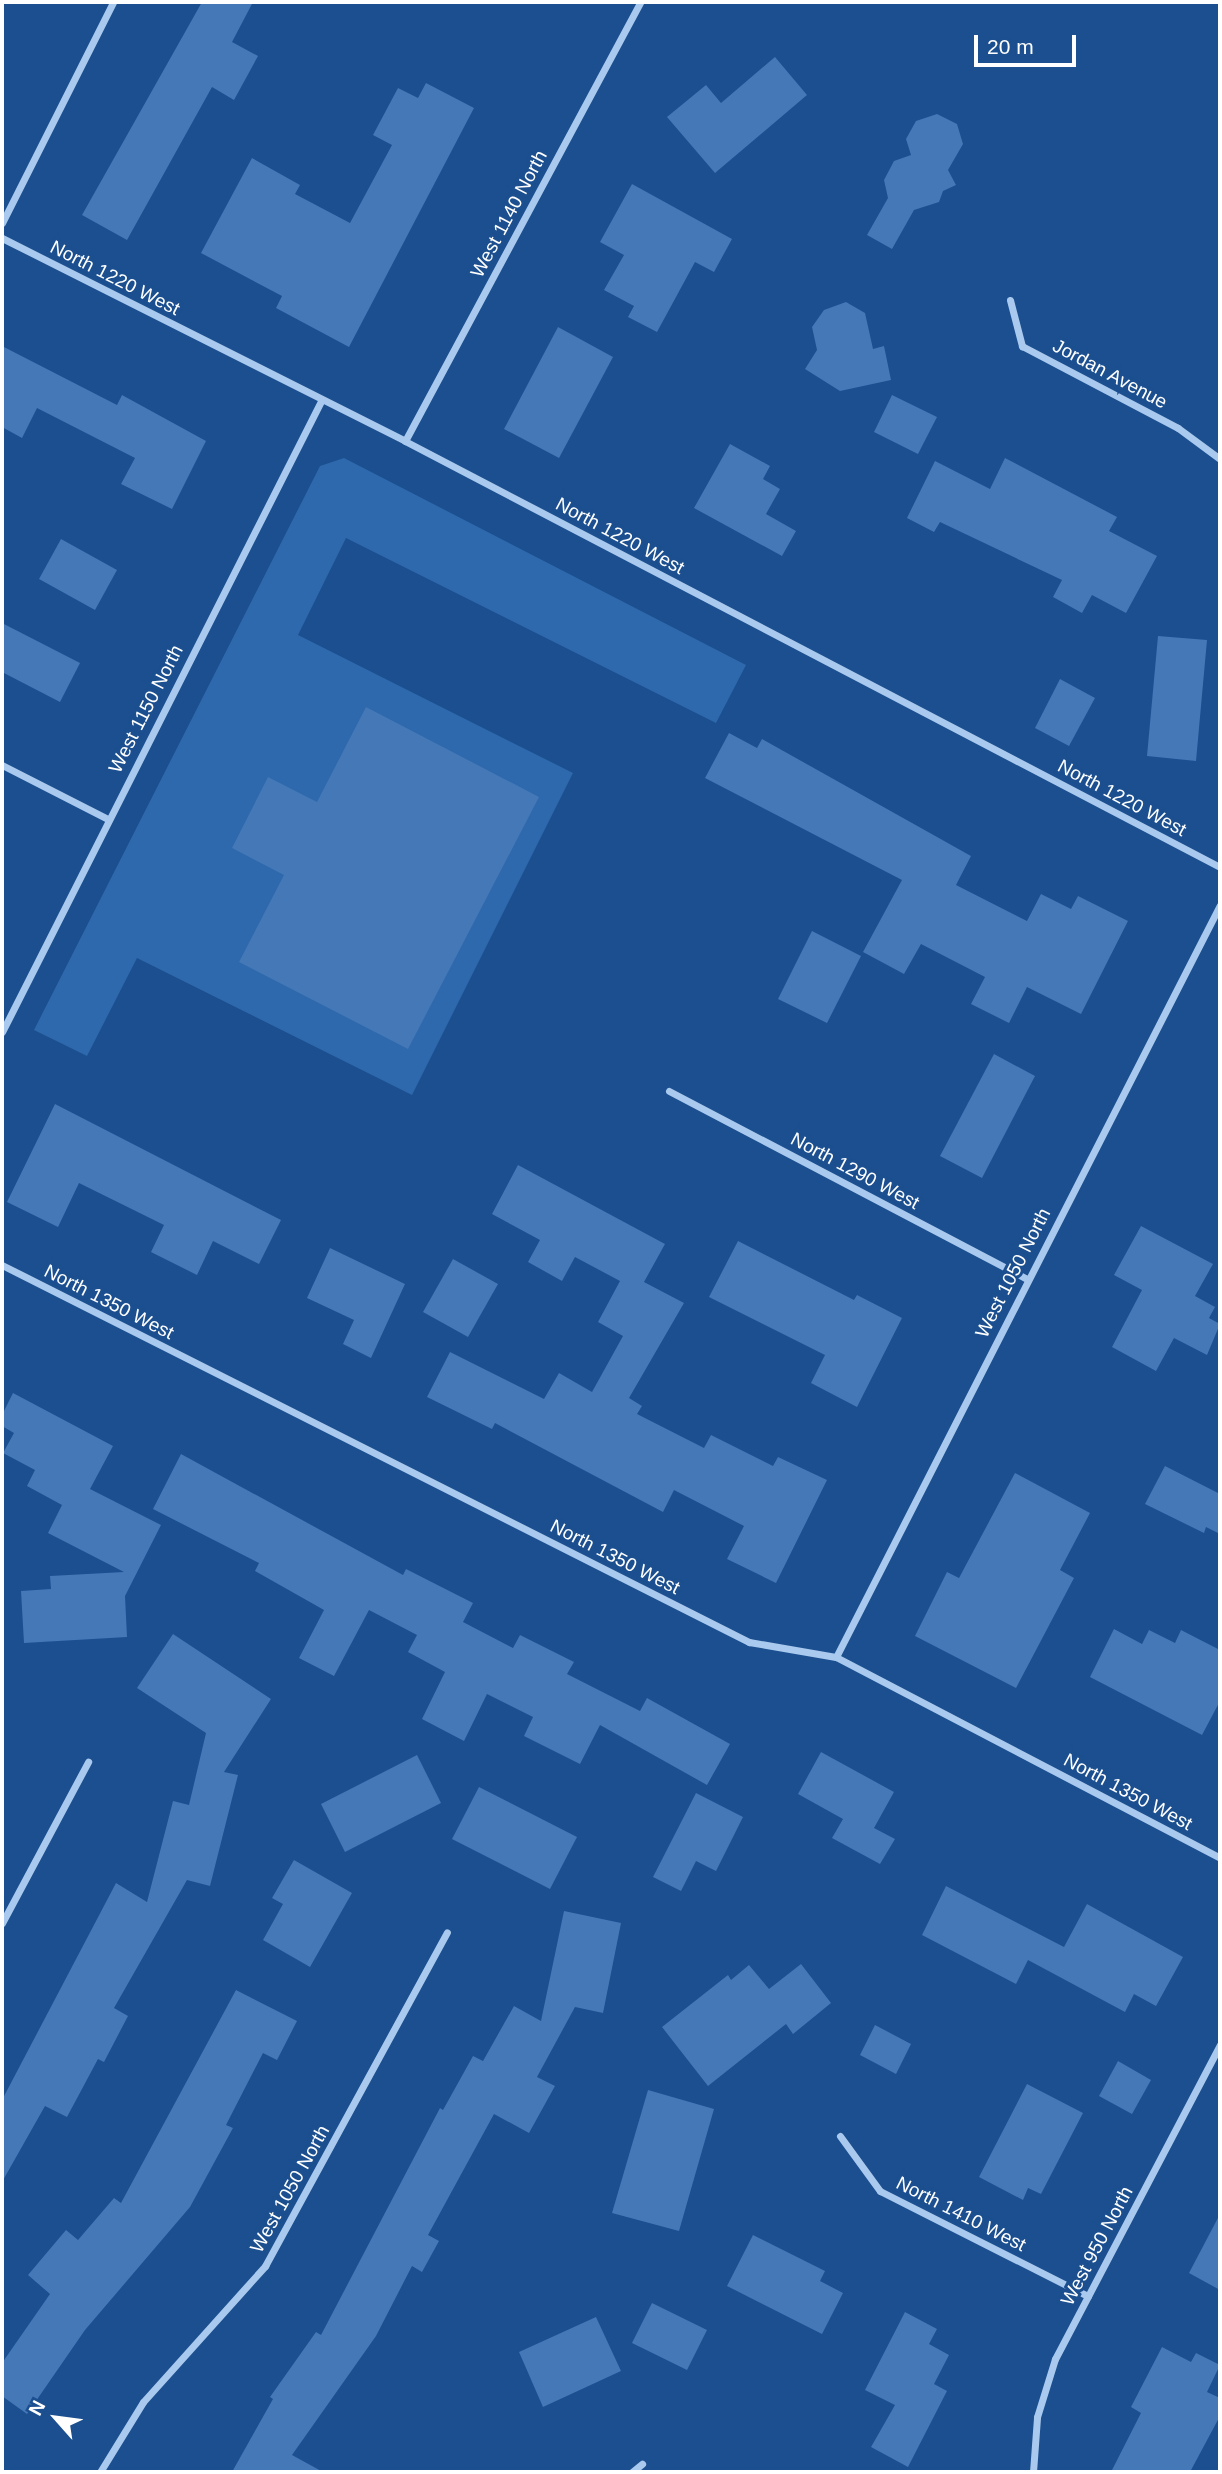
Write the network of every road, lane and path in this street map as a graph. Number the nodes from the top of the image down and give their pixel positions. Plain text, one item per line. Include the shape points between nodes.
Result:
1 (113, 2) edge
2 (640, 2) edge
3 (2, 223) edge
4 (2, 238) edge
5 (1010, 300) dead end
6 (321, 401) junction
7 (405, 441) junction
8 (1220, 459) edge
9 (2, 765) edge
10 (108, 819) junction
11 (1220, 867) edge
12 (1220, 905) edge
13 (2, 1032) edge
14 (669, 1091) dead end
15 (2, 1265) edge
16 (1027, 1279) junction
17 (836, 1657) junction
18 (88, 1762) dead end
19 (1220, 1858) edge
20 (2, 1923) edge
21 (447, 1932) dead end
22 (1220, 2045) edge
23 (840, 2136) dead end
24 (1088, 2296) junction
25 (642, 2464) dead end
26 (100, 2472) edge
27 (632, 2472) edge
28 (1033, 2472) edge

1 - 3 street
2 - 7 street, West 1140 North
4 - 6 street, North 1220 West
5 - 8 street, Jordan Avenue via 1021,346 1178,428
6 - 7 street, North 1220 West
6 - 10 street, West 1150 North
7 - 11 street, North 1220 West
9 - 10 street
10 - 13 street, West 1150 North
12 - 16 street, West 1050 North
14 - 16 street, North 1290 West
15 - 17 street, North 1350 West via 748,1642
16 - 17 street, West 1050 North
17 - 19 street, North 1350 West
18 - 20 street
21 - 26 street, West 1050 North via 265,2266 143,2402
22 - 24 street, West 950 North
23 - 24 street, North 1410 West via 880,2191
24 - 28 street, West 950 North via 1055,2359 1037,2417
25 - 27 street

